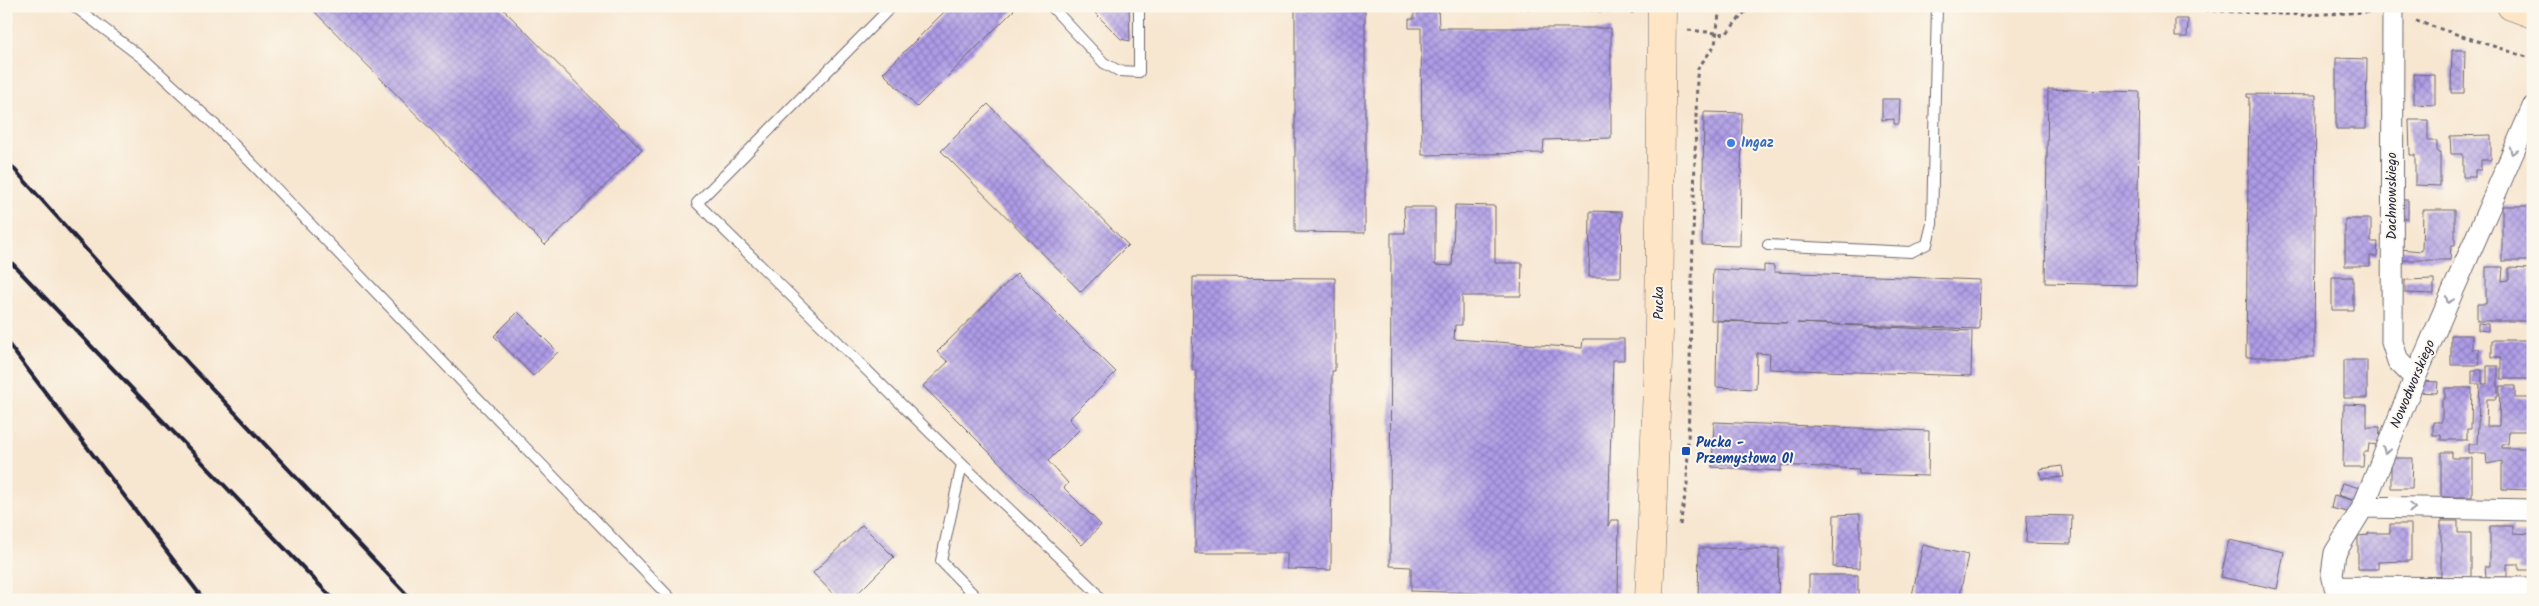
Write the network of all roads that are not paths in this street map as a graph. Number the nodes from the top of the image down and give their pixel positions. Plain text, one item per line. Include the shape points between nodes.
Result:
1 (74, 6) edge
2 (892, 6) edge
3 (1052, 6) edge
4 (1139, 6) edge
5 (1937, 6) edge
6 (2511, 6) edge
7 (1652, 9) edge
8 (2393, 10) edge
9 (2533, 14) edge
10 (2533, 106) edge
11 (1768, 245) dead end
12 (2415, 378) junction
13 (962, 464) junction
14 (2363, 507) junction
15 (2533, 510) edge
16 (2533, 588) edge
17 (672, 600) edge
18 (979, 600) edge
19 (1100, 600) edge
20 (1648, 600) edge

1 - 17 lane via 145,60 215,125
2 - 13 lane via 698,203
3 - 4 lane via 1104,63 1119,71 1139,72
5 - 11 lane via 1932,224 1927,244 1911,252
6 - 9 street
7 - 20 street, Pucka via 1659,332
8 - 12 street, Dachnowskiego via 2392,342 2398,361
10 -> 12 street, Nowodworskiego
12 -> 14 street, Nowodworskiego
13 - 18 lane via 941,561
13 - 19 lane via 1094,590
14 -> 15 street
14 - 16 street, Nowodworskiego via 2335,553 2332,574 2335,587

